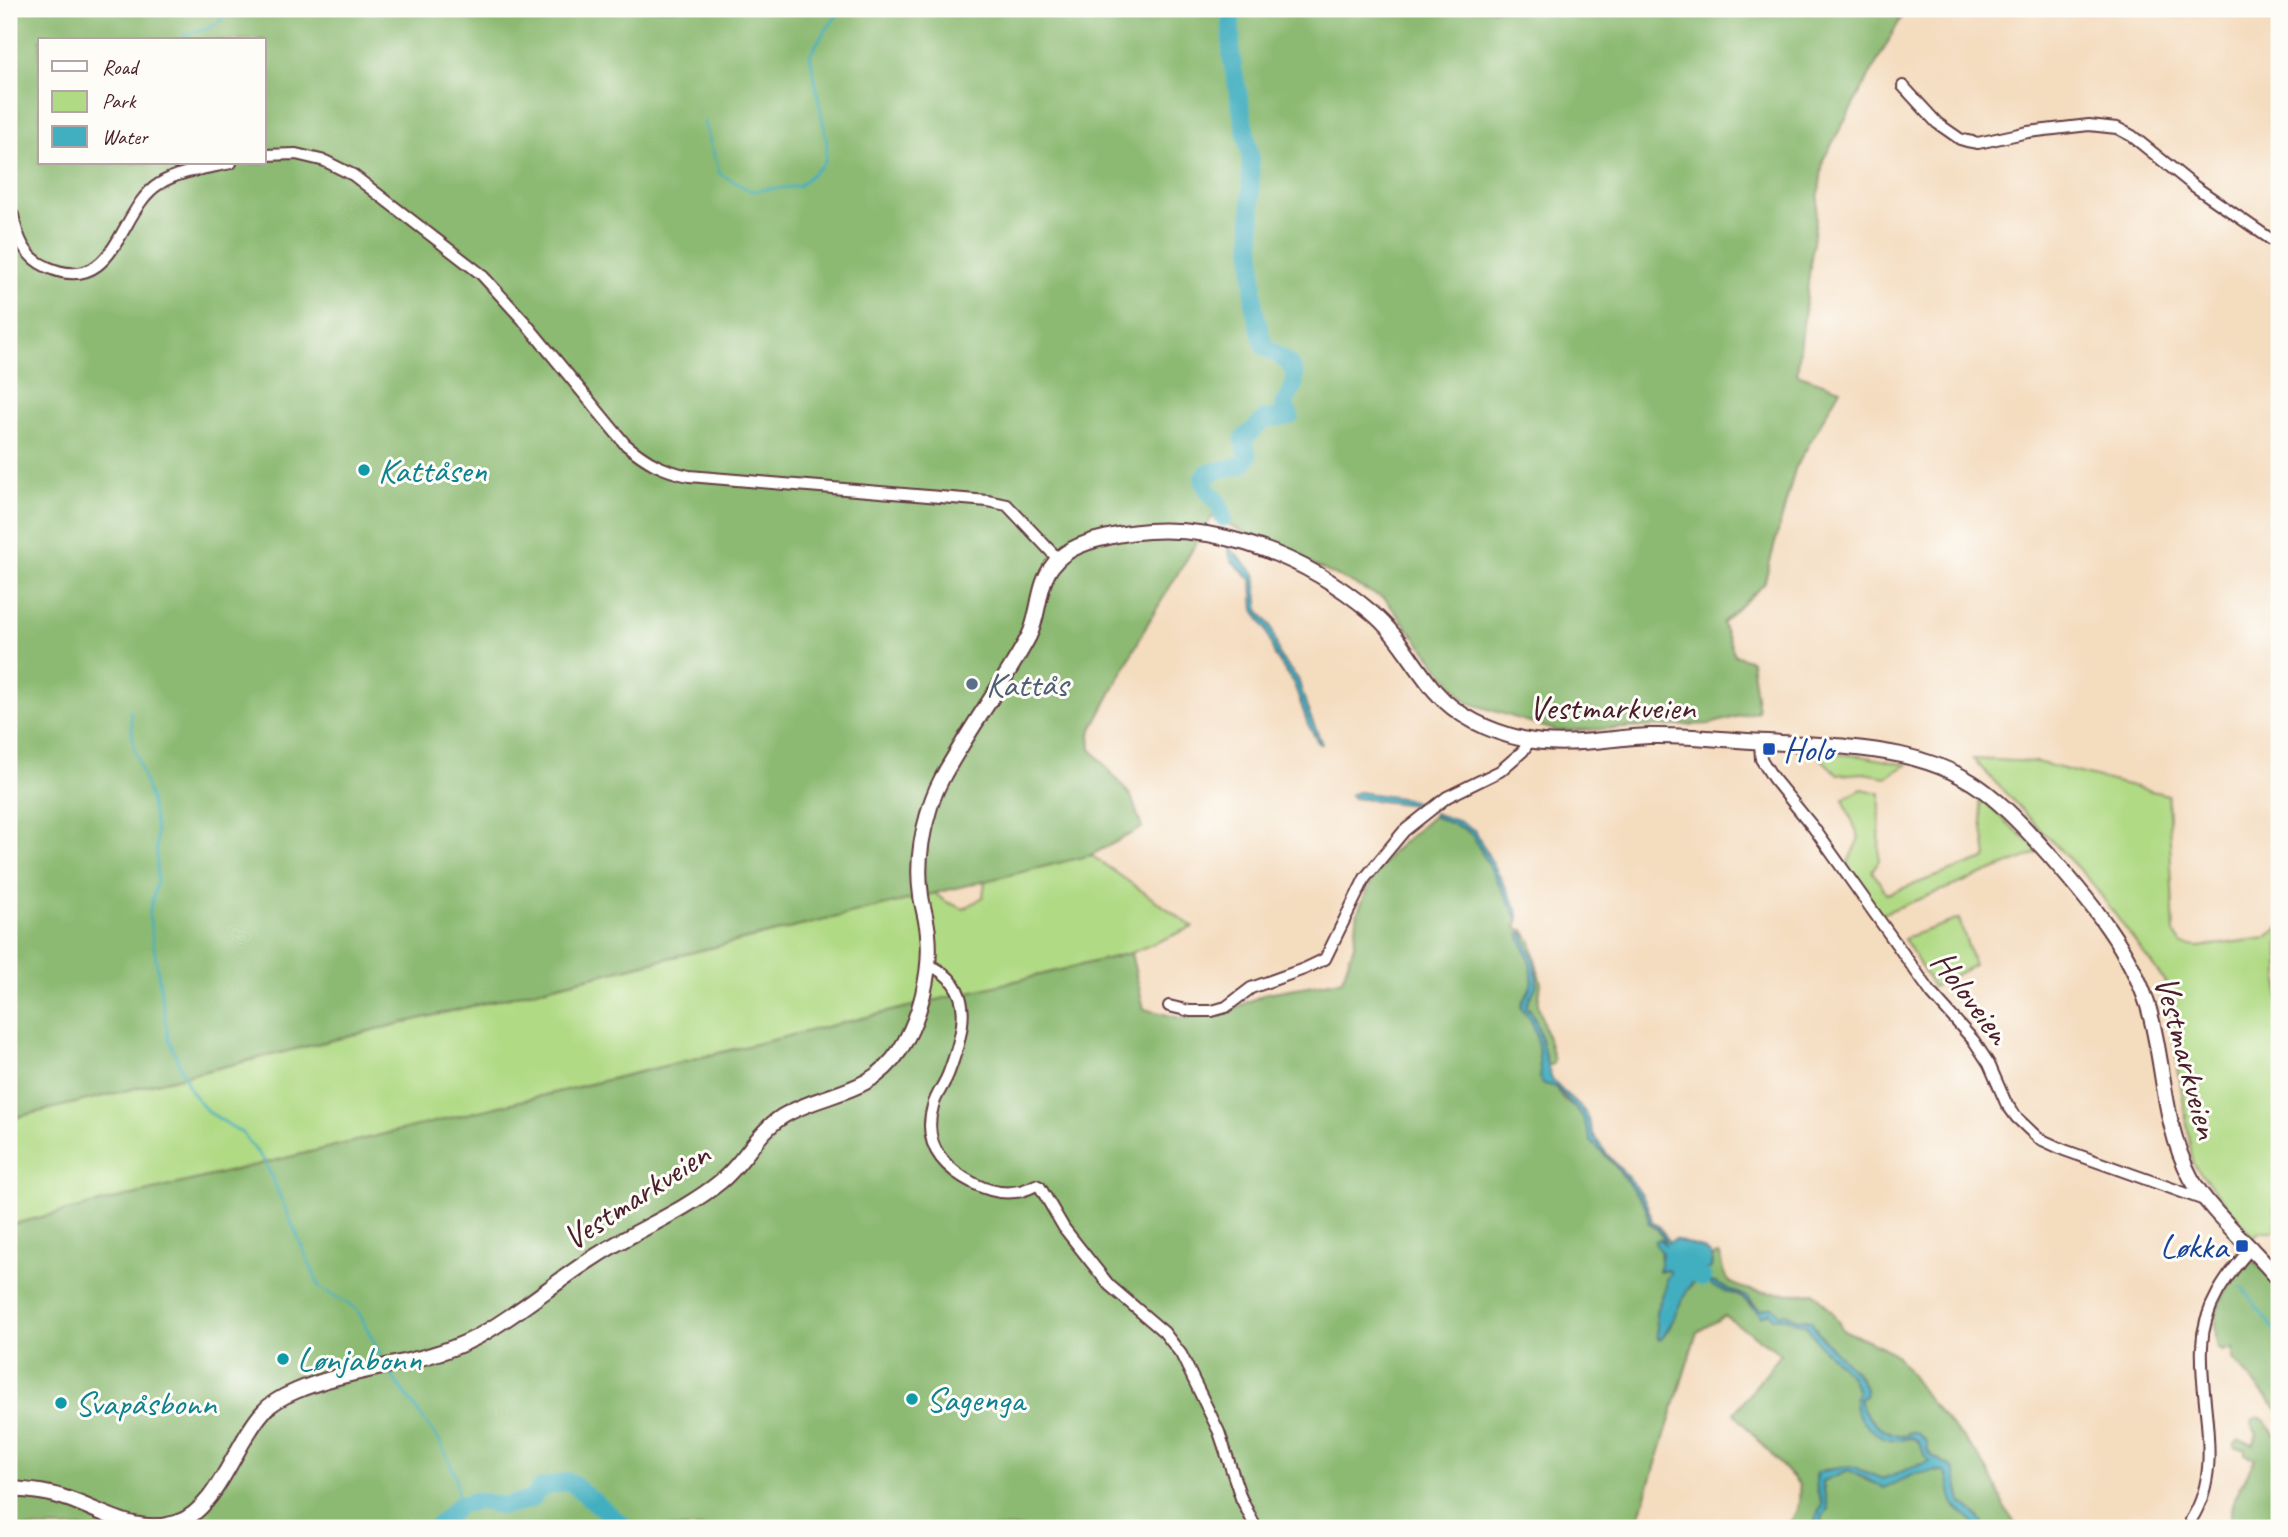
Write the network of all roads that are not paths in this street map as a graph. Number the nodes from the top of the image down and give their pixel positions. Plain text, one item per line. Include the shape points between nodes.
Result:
1 (1903, 86) dead end
2 (266, 155) edge
3 (227, 164) edge
4 (13, 215) dead end
5 (2279, 245) edge
6 (1058, 559) junction
7 (1530, 740) junction
8 (1760, 742) junction
9 (929, 965) junction
10 (1169, 1006) dead end
11 (2207, 1201) junction
12 (2252, 1247) junction
13 (2279, 1280) edge
14 (9, 1489) edge
15 (2190, 1520) dead end
16 (1256, 1528) edge

1 - 5 street via 1937,123 1967,141 2089,125 2117,128
2 - 6 street via 305,156 353,175 481,274 625,444 664,471 689,477 1007,505
3 - 4 street via 158,184 142,199 113,248 87,270 60,271 34,259 16,233
6 - 7 street, Vestmarkveien via 1093,540 1126,532 1206,534 1263,548 1321,577 1368,610 1400,642 1433,689 1457,710 1494,730
6 - 9 street, Vestmarkveien via 1044,581 1030,636 952,761 928,810 919,870
7 - 8 street, Vestmarkveien via 1679,736
7 - 10 street via 1500,771 1447,797 1404,831 1365,878 1325,959 1251,988 1226,1007 1190,1011
8 - 11 street, Holoveien via 1761,760 1773,778 1931,994 1974,1041 2017,1118 2038,1138 2064,1150
8 - 11 street, Vestmarkveien via 1864,749 1915,758 1959,776 2009,812 2092,905 2133,968 2151,1020 2174,1137
9 - 14 street, Vestmarkveien via 902,1047 873,1078 784,1116 720,1182 597,1255 481,1335 439,1354 319,1383 276,1401 252,1428 208,1499 186,1520 141,1527 51,1493
9 - 16 street via 955,983 963,1012 949,1072 931,1117 940,1159 962,1177 990,1190 1008,1193 1037,1185 1063,1228 1109,1285 1164,1332 1181,1353 1219,1432
11 - 12 street, Vestmarkveien
12 - 13 street, Vestmarkveien
12 - 15 street via 2225,1279 2206,1320 2202,1345 2210,1452 2206,1488

